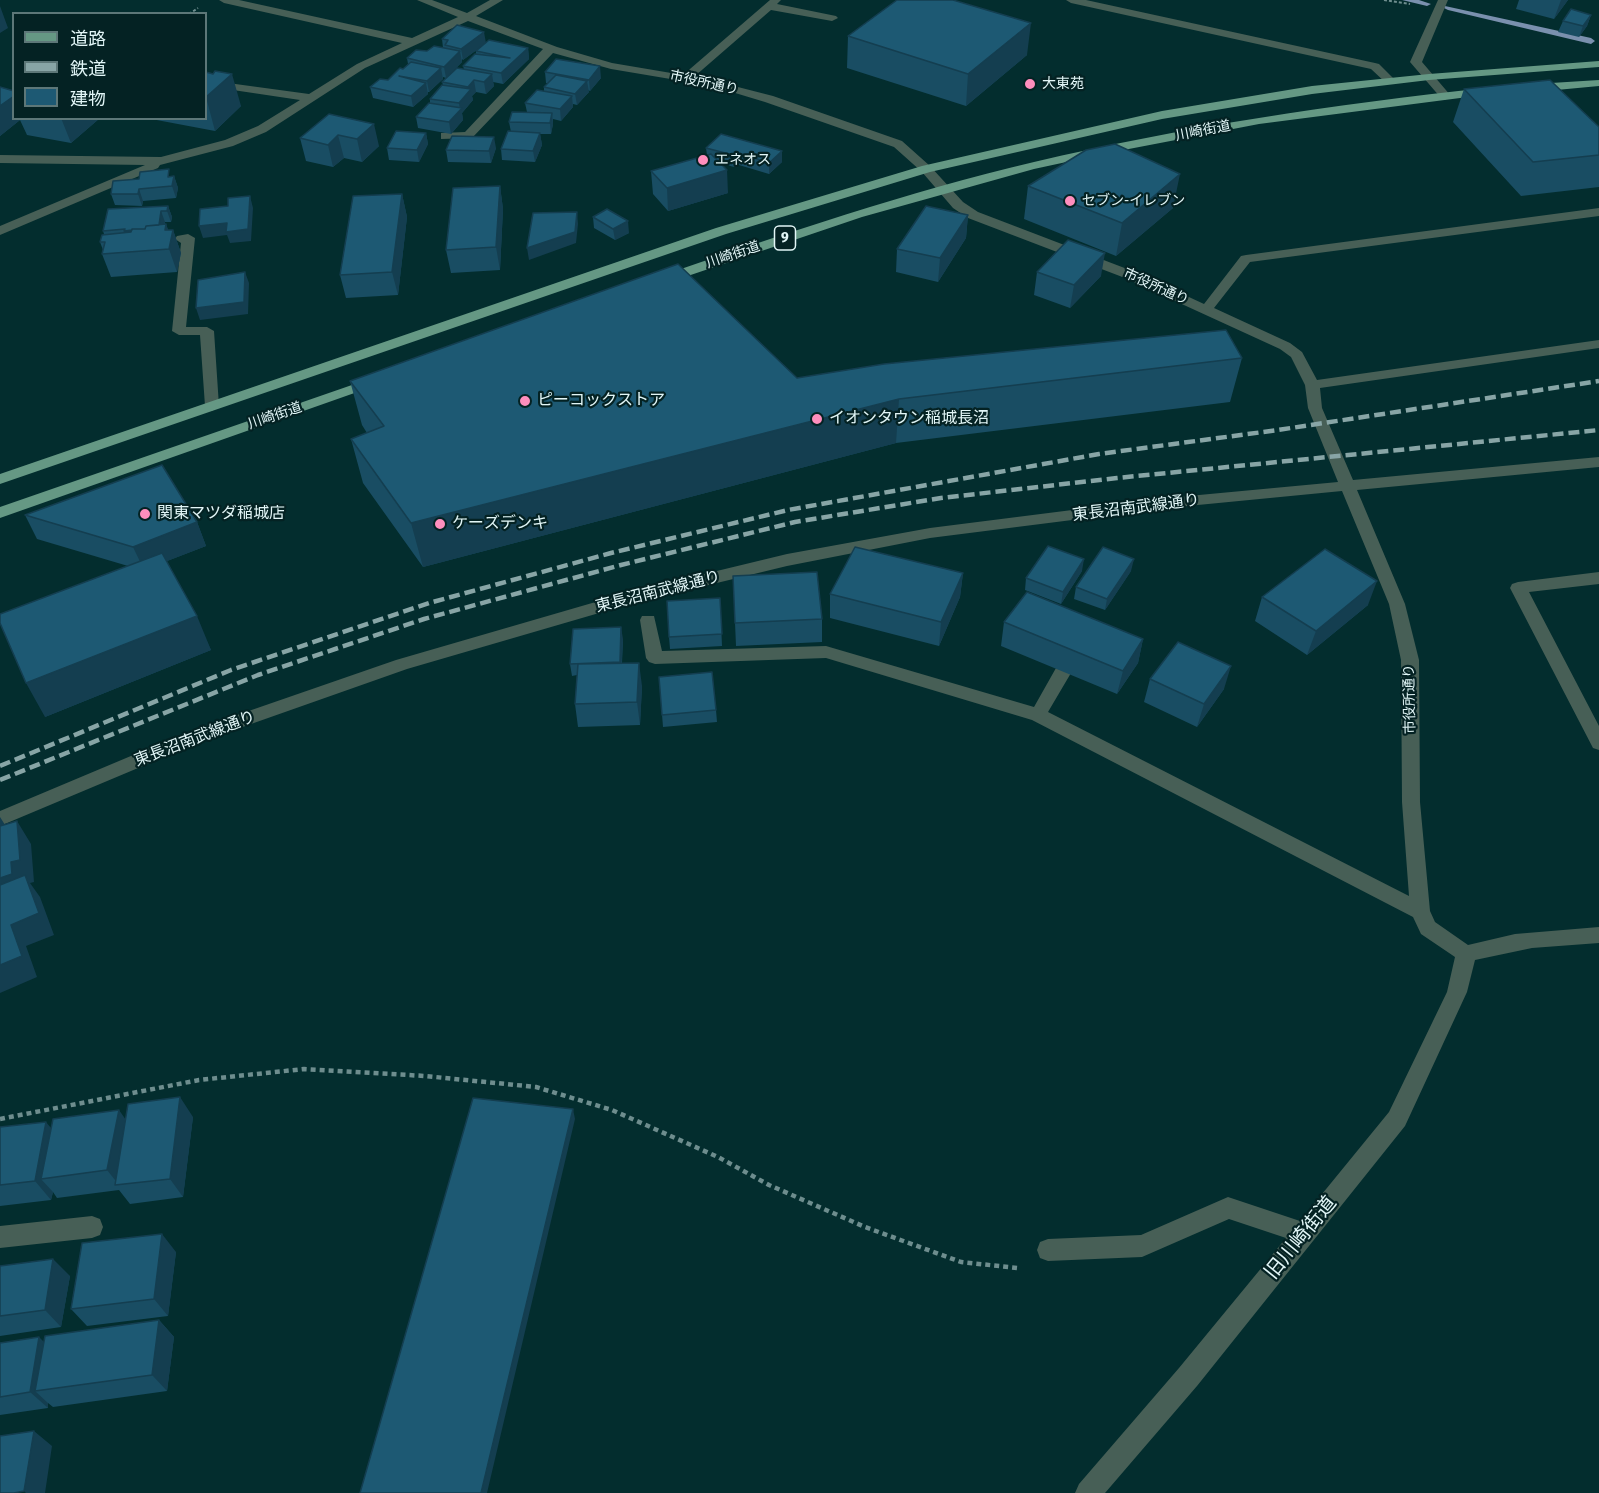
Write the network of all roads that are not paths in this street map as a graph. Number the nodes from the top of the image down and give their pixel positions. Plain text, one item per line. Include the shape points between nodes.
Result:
1 (224, 0) edge
2 (422, 0) edge
3 (498, 0) edge
4 (1071, 0) edge
5 (1443, 0) edge
6 (772, 3) edge
7 (469, 16) junction
8 (832, 18) dead end
9 (413, 42) junction
10 (551, 48) junction
11 (1599, 64) edge
12 (1429, 77) junction
13 (686, 78) junction
14 (1390, 81) junction
15 (207, 82) edge
16 (1599, 84) edge
17 (1445, 96) junction
18 (312, 98) junction
19 (468, 135) junction
20 (445, 136) dead end
21 (484, 137) edge
22 (0, 159) edge
23 (161, 161) junction
24 (926, 169) junction
25 (944, 189) junction
26 (1599, 212) edge
27 (0, 231) edge
28 (182, 239) dead end
29 (654, 283) edge
30 (1206, 310) junction
31 (1599, 344) edge
32 (383, 378) edge
33 (1312, 385) junction
34 (212, 406) junction
35 (1599, 462) edge
36 (0, 479) edge
37 (1346, 486) junction
38 (0, 513) edge
39 (1599, 578) edge
40 (648, 620) dead end
41 (1062, 673) dead end
42 (1038, 715) junction
43 (1599, 743) edge
44 (0, 819) edge
45 (1420, 911) junction
46 (1599, 935) edge
47 (1466, 954) junction
48 (92, 1227) dead end
49 (1305, 1233) junction
50 (0, 1237) edge
51 (1048, 1250) dead end
52 (1088, 1493) edge

1 - 9 street
2 - 7 street, 市役所通り
3 - 7 street
4 - 14 street via 1375,66
5 - 12 street via 1416,62
6 - 8 street
6 - 13 street
7 - 9 street
7 - 10 street, 市役所通り
9 - 18 street via 361,66
10 - 13 street, 市役所通り via 611,66
10 - 19 street
11 - 12 main road, 川崎街道 / 9
12 - 14 main road, 川崎街道 / 9
12 - 17 street
13 - 24 street, 市役所通り via 769,99 898,144
14 - 24 main road, 川崎街道 / 9 via 1162,115
15 - 18 street
16 - 17 main road, 川崎街道 / 9
17 - 25 main road, 川崎街道 / 9 via 1266,119 1173,136
18 - 23 street via 262,129 229,143
19 - 20 street
19 - 21 street
22 - 23 street
23 - 27 street
24 - 25 street, 市役所通り
24 - 34 main road, 川崎街道 / 9 via 741,224
25 - 29 main road, 川崎街道 / 9
25 - 30 street, 市役所通り via 973,215 1108,266
26 - 30 street via 1246,258
28 - 34 street via 188,238 179,331 207,331
30 - 33 street, 市役所通り via 1285,346 1297,355
31 - 33 street
32 - 38 main road, 川崎街道
33 - 37 street, 市役所通り via 1315,408
34 - 36 main road, 川崎街道 / 9
35 - 37 street, 東長沼南武線通り
37 - 44 street, 東長沼南武線通り via 1167,503 930,533 787,560 630,598 391,668 194,737
37 - 45 street, 市役所通り via 1397,604 1410,660 1411,802
39 - 43 street via 1518,588
40 - 42 street via 655,658 826,652
41 - 42 street
42 - 45 street
45 - 47 street via 1428,928
46 - 47 street via 1527,939
47 - 49 street, 旧川崎街道 via 1458,992 1397,1119
48 - 50 street
49 - 51 street via 1228,1208 1142,1246
49 - 52 street, 旧川崎街道

